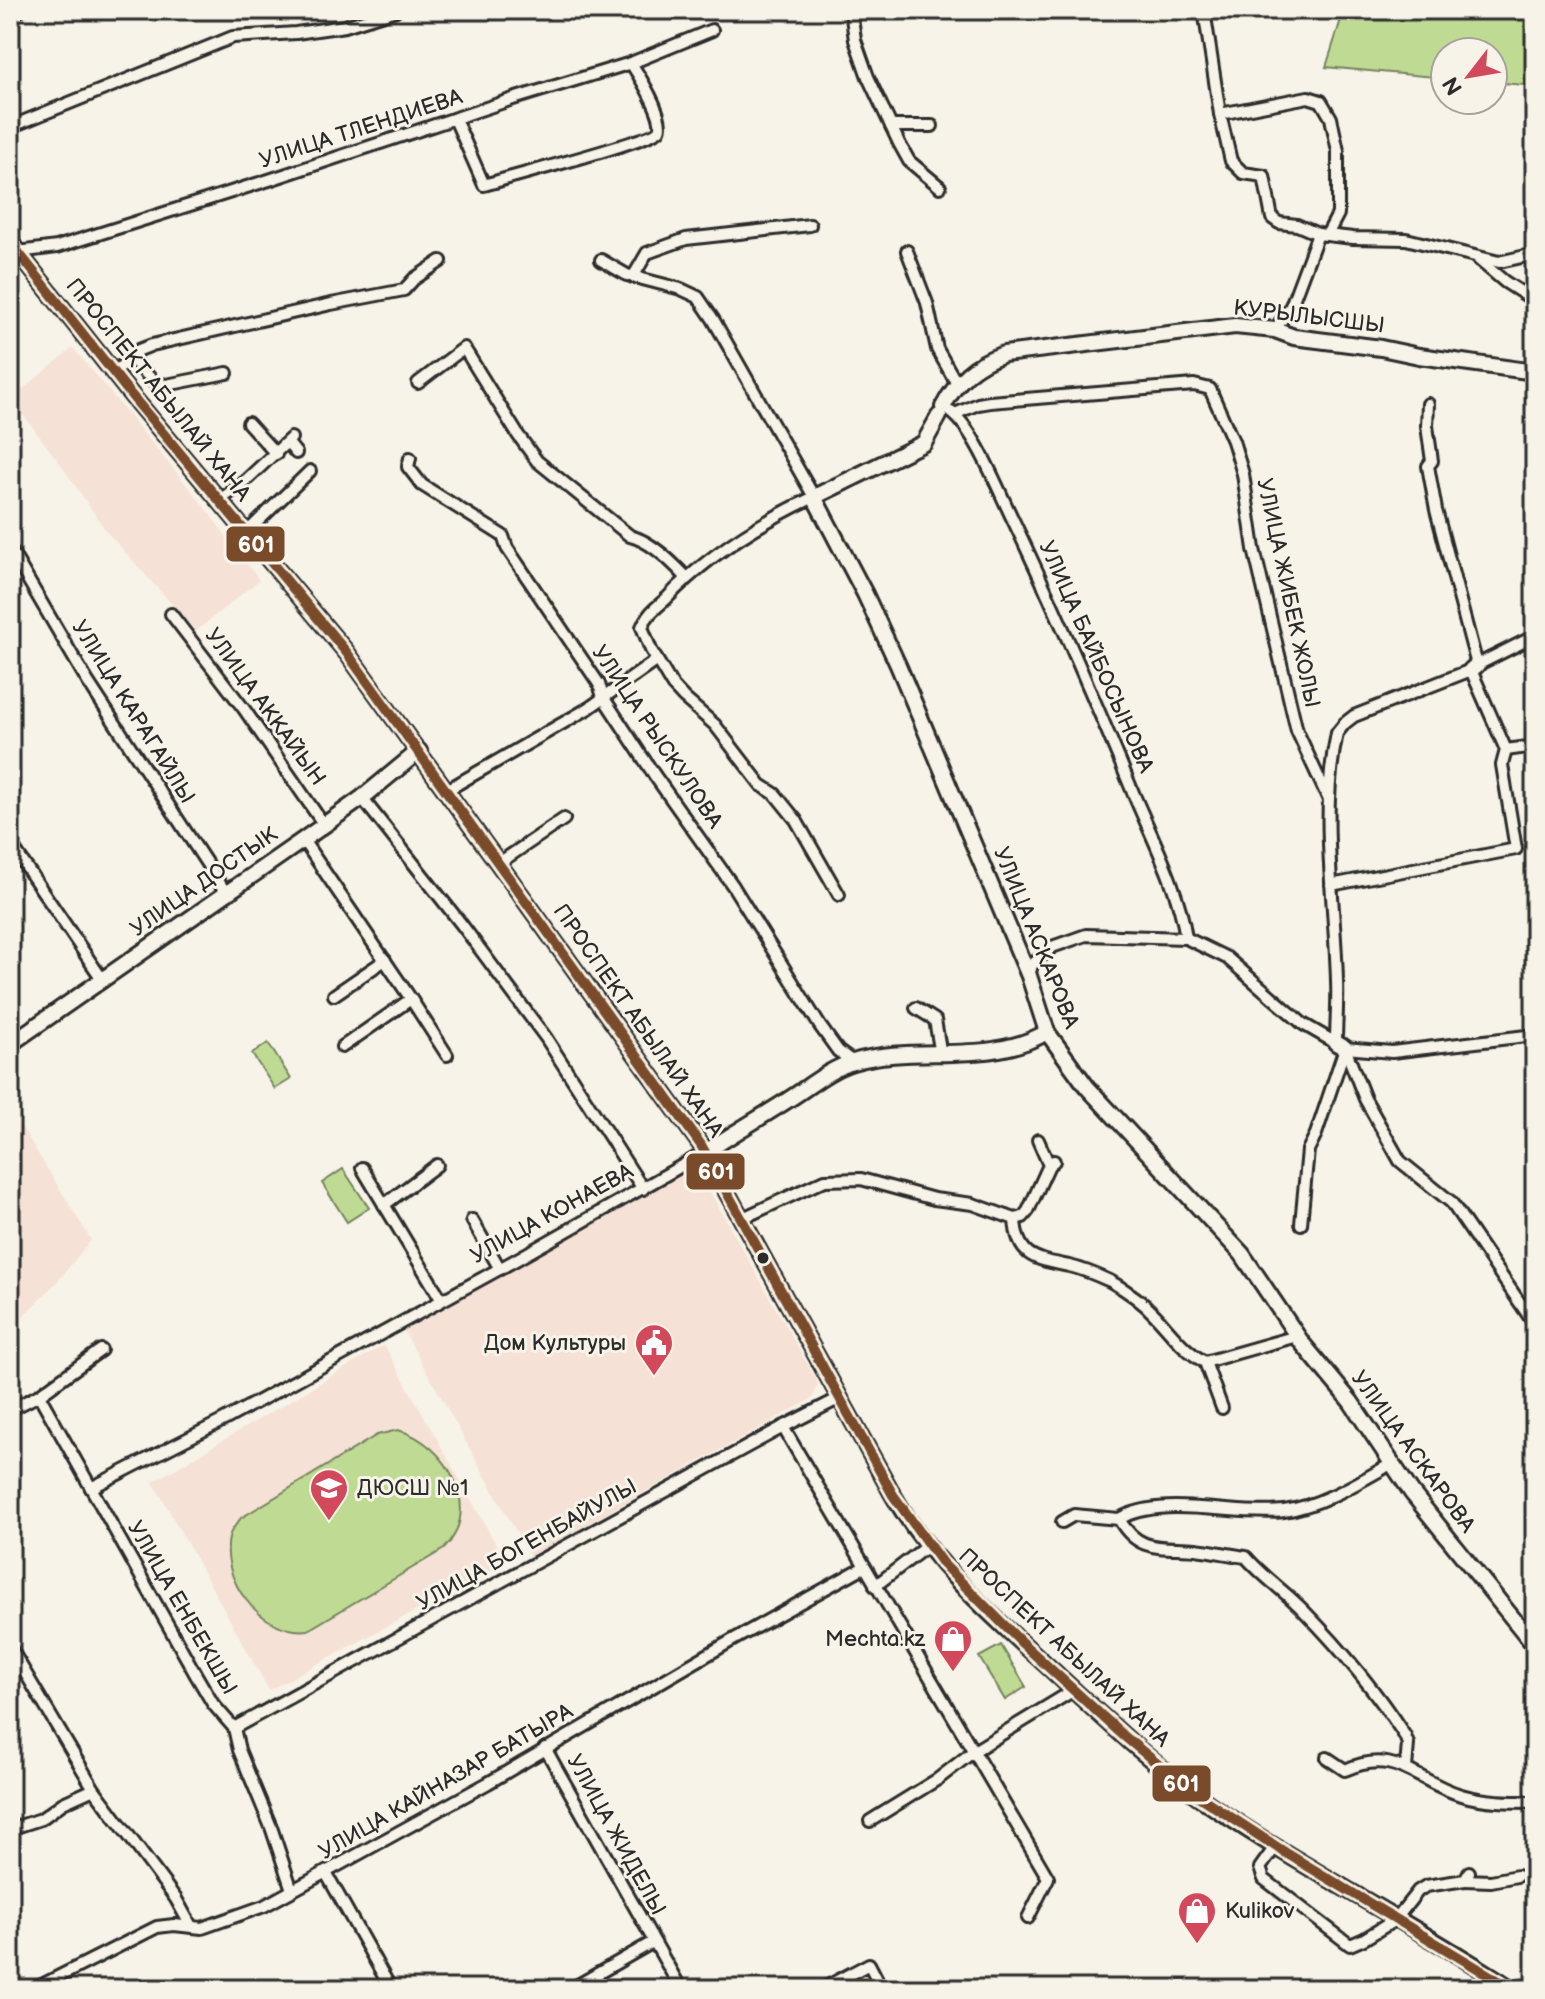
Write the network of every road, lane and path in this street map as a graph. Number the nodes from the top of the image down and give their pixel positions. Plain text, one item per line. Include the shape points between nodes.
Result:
1 (21, 10) edge
2 (396, 10) edge
3 (851, 10) edge
4 (1204, 10) edge
5 (10, 15) edge
6 (712, 30) dead end
7 (631, 63) junction
8 (1220, 114) junction
9 (455, 119) junction
10 (891, 126) junction
11 (932, 126) dead end
12 (10, 127) edge
13 (940, 187) dead end
14 (810, 225) dead end
15 (1323, 235) junction
16 (14, 247) edge
17 (907, 251) dead end
18 (1535, 254) edge
19 (1477, 257) junction
20 (601, 260) dead end
21 (441, 261) dead end
22 (633, 277) junction
23 (1535, 301) edge
24 (1275, 330) junction
25 (131, 358) junction
26 (1535, 372) edge
27 (114, 373) junction
28 (227, 373) dead end
29 (418, 383) dead end
30 (957, 384) junction
31 (1428, 404) dead end
32 (946, 413) junction
33 (248, 423) dead end
34 (296, 453) dead end
35 (276, 454) junction
36 (410, 458) dead end
37 (310, 471) dead end
38 (814, 497) junction
39 (220, 500) junction
40 (247, 532) junction
41 (10, 549) edge
42 (686, 577) junction
43 (171, 614) dead end
44 (1535, 636) edge
45 (657, 660) junction
46 (1474, 668) junction
47 (603, 697) junction
48 (1535, 746) edge
49 (1506, 750) junction
50 (419, 751) junction
51 (447, 790) junction
52 (362, 798) junction
53 (1328, 798) junction
54 (564, 819) dead end
55 (324, 825) junction
56 (303, 840) junction
57 (10, 843) edge
58 (499, 863) junction
59 (1331, 885) junction
60 (226, 893) junction
61 (839, 895) dead end
62 (1186, 938) junction
63 (385, 960) junction
64 (1029, 976) junction
65 (102, 979) junction
66 (334, 995) dead end
67 (411, 999) junction
68 (916, 1008) dead end
69 (1047, 1032) junction
70 (1535, 1035) edge
71 (10, 1044) edge
72 (1340, 1046) junction
73 (342, 1047) dead end
74 (447, 1055) dead end
75 (941, 1055) junction
76 (853, 1062) junction
77 (1038, 1140) dead end
78 (706, 1152) junction
79 (437, 1165) dead end
80 (362, 1168) dead end
81 (643, 1189) junction
82 (384, 1205) junction
83 (743, 1218) junction
84 (1015, 1219) junction
85 (472, 1220) dead end
86 (1301, 1224) dead end
87 (500, 1269) junction
88 (441, 1299) junction
89 (1535, 1325) edge
90 (1297, 1336) junction
91 (101, 1350) dead end
92 (1205, 1362) junction
93 (39, 1395) junction
94 (840, 1398) junction
95 (1222, 1408) dead end
96 (10, 1410) edge
97 (783, 1427) junction
98 (1391, 1464) junction
99 (91, 1488) junction
100 (1119, 1519) junction
101 (1062, 1522) dead end
102 (927, 1546) junction
103 (864, 1567) junction
104 (875, 1586) junction
105 (1535, 1646) edge
106 (10, 1647) edge
107 (1074, 1690) junction
108 (234, 1728) junction
109 (545, 1748) junction
110 (974, 1751) junction
111 (1327, 1758) dead end
112 (1406, 1768) junction
113 (94, 1789) junction
114 (1535, 1802) edge
115 (870, 1821) dead end
116 (10, 1829) edge
117 (1275, 1847) junction
118 (326, 1873) junction
119 (1517, 1876) dead end
120 (292, 1890) junction
121 (1028, 1918) dead end
122 (1395, 1920) junction
123 (191, 1926) junction
124 (653, 1942) junction
125 (1488, 1974) junction
126 (34, 1989) edge
127 (391, 1989) edge
128 (571, 1989) edge
129 (681, 1989) edge
130 (822, 1989) edge
131 (882, 1989) edge
132 (1494, 1989) edge
133 (1512, 1989) edge

1 - 5 street
2 - 12 street via 345,26 233,37
3 - 10 street via 855,40
4 - 8 street
6 - 7 street, УЛИЦА ТЛЕНДИЕВА
7 - 9 street, УЛИЦА ТЛЕНДИЕВА
7 - 9 street via 660,124 653,135 622,146 484,185
8 - 15 street via 1231,161 1243,173 1264,176 1272,218
8 - 15 street via 1308,97 1321,101 1338,151 1338,214
9 - 16 street, УЛИЦА ТЛЕНДИЕВА via 57,247
10 - 11 street
10 - 13 street via 909,161
14 - 22 street via 686,239 647,253
15 - 19 street via 1406,239
15 - 24 street
16 - 27 street, ПРОСПЕКТ АБЫЛАЙ ХАНА
17 - 30 street via 937,349
18 - 19 street via 1499,262
19 - 23 street
20 - 22 street, УЛИЦА АСКАРОВА
21 - 25 street via 404,290 152,345
22 - 38 street, УЛИЦА АСКАРОВА via 698,297
24 - 26 street, КУРЫЛЫСШЫ
24 - 30 street, КУРЫЛЫСШЫ via 1235,326 1004,354 973,369
25 - 27 street
25 - 28 street via 154,382 166,385
27 - 39 street, ПРОСПЕКТ АБЫЛАЙ ХАНА
29 - 42 street via 464,348 537,461
30 - 32 street
31 - 46 street via 1428,466
32 - 38 street via 924,443
32 - 53 street, УЛИЦА ЖИБЕК ЖОЛЫ via 990,402 1194,385 1210,389 1243,474 1254,549 1297,731
32 - 62 street, УЛИЦА БАЙБОСЫНОВА via 969,432 989,470 1092,692 1164,866
33 - 35 street
34 - 35 street via 289,440
35 - 39 street
36 - 47 street, УЛИЦА РЫСКУЛОВА via 408,467 422,485 503,536
37 - 40 street
38 - 42 street
38 - 64 street, УЛИЦА АСКАРОВА via 898,665
39 - 40 street, ПРОСПЕКТ АБЫЛАЙ ХАНА
40 - 50 street, ПРОСПЕКТ АБЫЛАЙ ХАНА
41 - 60 street, УЛИЦА КАРАГАЙЛЫ via 88,682
42 - 45 street via 645,618 642,627
43 - 55 street, УЛИЦА АККАЙЫН
44 - 46 street
45 - 47 street
45 - 61 street via 684,698 715,725 796,820
46 - 49 street
46 - 53 street via 1345,723 1337,733
47 - 51 street
47 - 76 street, УЛИЦА РЫСКУЛОВА via 733,886 820,1026
48 - 49 street
49 - 59 street via 1502,765 1516,849
50 - 51 street, ПРОСПЕКТ АБЫЛАЙ ХАНА
50 - 52 street, УЛИЦА ДОСТЫК
51 - 58 street, ПРОСПЕКТ АБЫЛАЙ ХАНА
52 - 55 street, УЛИЦА ДОСТЫК
52 - 81 street via 546,1038
53 - 59 street, УЛИЦА ЖИБЕК ЖОЛЫ
54 - 58 street
55 - 56 street, УЛИЦА ДОСТЫК
56 - 60 street, УЛИЦА ДОСТЫК
56 - 63 street
57 - 65 street
58 - 78 street, ПРОСПЕКТ АБЫЛАЙ ХАНА
59 - 72 street, УЛИЦА ЖИБЕК ЖОЛЫ
60 - 65 street, УЛИЦА ДОСТЫК
62 - 64 street via 1086,935 1052,947 1032,965
62 - 72 street via 1227,958 1303,1024
63 - 66 street
63 - 67 street
64 - 69 street, УЛИЦА АСКАРОВА
65 - 71 street, УЛИЦА ДОСТЫК
67 - 73 street
67 - 74 street
68 - 75 street via 935,1020
69 - 75 street, УЛИЦА КОНАЕВА via 1009,1048
69 - 90 street, УЛИЦА АСКАРОВА via 1087,1087 1242,1254
70 - 72 street via 1392,1052
72 - 86 street via 1308,1150
72 - 89 street, УЛИЦА ЖИБЕК ЖОЛЫ via 1400,1161 1451,1202
75 - 76 street, УЛИЦА КОНАЕВА
76 - 78 street, УЛИЦА КОНАЕВА
77 - 84 street via 1051,1163 1028,1211
78 - 81 street, УЛИЦА КОНАЕВА
78 - 83 street, ПРОСПЕКТ АБЫЛАЙ ХАНА
79 - 82 street
80 - 82 street
81 - 87 street, УЛИЦА КОНАЕВА
82 - 88 street
83 - 84 street via 825,1180 861,1179
83 - 94 street, ПРОСПЕКТ АБЫЛАЙ ХАНА
84 - 92 street via 1016,1236 1026,1252 1113,1283 1143,1303
85 - 87 street
87 - 88 street, УЛИЦА КОНАЕВА
88 - 99 street, УЛИЦА КОНАЕВА
90 - 92 street
90 - 98 street, УЛИЦА АСКАРОВА via 1351,1402
91 - 93 street
92 - 95 street
93 - 96 street
93 - 99 street, УЛИЦА ЕНБЕКШЫ
94 - 97 street, УЛИЦА БОГЕНБАЙУЛЫ
94 - 102 street, ПРОСПЕКТ АБЫЛАЙ ХАНА
97 - 103 street
97 - 108 street, УЛИЦА БОГЕНБАЙУЛЫ
98 - 100 street via 1342,1491 1283,1511 1150,1509
98 - 105 street, УЛИЦА АСКАРОВА
99 - 108 street, УЛИЦА ЕНБЕКШЫ via 207,1694
100 - 101 street via 1074,1515
100 - 112 street via 1134,1538 1154,1548 1246,1557 1308,1615 1374,1692 1405,1736
102 - 104 street
102 - 107 street, ПРОСПЕКТ АБЫЛАЙ ХАНА via 978,1603
103 - 104 street
103 - 109 street, УЛИЦА КАЙНАЗАР БАТЫРА
104 - 110 street
106 - 113 street
107 - 110 street
107 - 117 street, ПРОСПЕКТ АБЫЛАЙ ХАНА via 1156,1764
108 - 120 street, УЛИЦА ЕНБЕКШЫ
109 - 118 street, УЛИЦА КАЙНАЗАР БАТЫРА
109 - 124 street, УЛИЦА ЖИДЕЛЫ
110 - 115 street
110 - 121 street via 1048,1878
111 - 112 street via 1345,1770 1374,1760
112 - 114 street via 1440,1788 1481,1800
113 - 116 street via 41,1819
113 - 123 street
117 - 122 street, ПРОСПЕКТ АБЫЛАЙ ХАНА
117 - 122 street via 1260,1868 1264,1879 1350,1945
118 - 120 street, УЛИЦА КАЙНАЗАР БАТЫРА
118 - 127 street
119 - 122 street via 1491,1881 1467,1876 1426,1886
120 - 123 street, УЛИЦА КАЙНАЗАР БАТЫРА via 231,1919
122 - 125 street, ПРОСПЕКТ АБЫЛАЙ ХАНА
123 - 126 street, УЛИЦА КАЙНАЗАР БАТЫРА via 157,1927
124 - 128 street, УЛИЦА ЖИДЕЛЫ
124 - 129 street, УЛИЦА ЖИДЕЛЫ
125 - 132 street
125 - 133 street, ПРОСПЕКТ АБЫЛАЙ ХАНА
130 - 131 street via 869,1964

